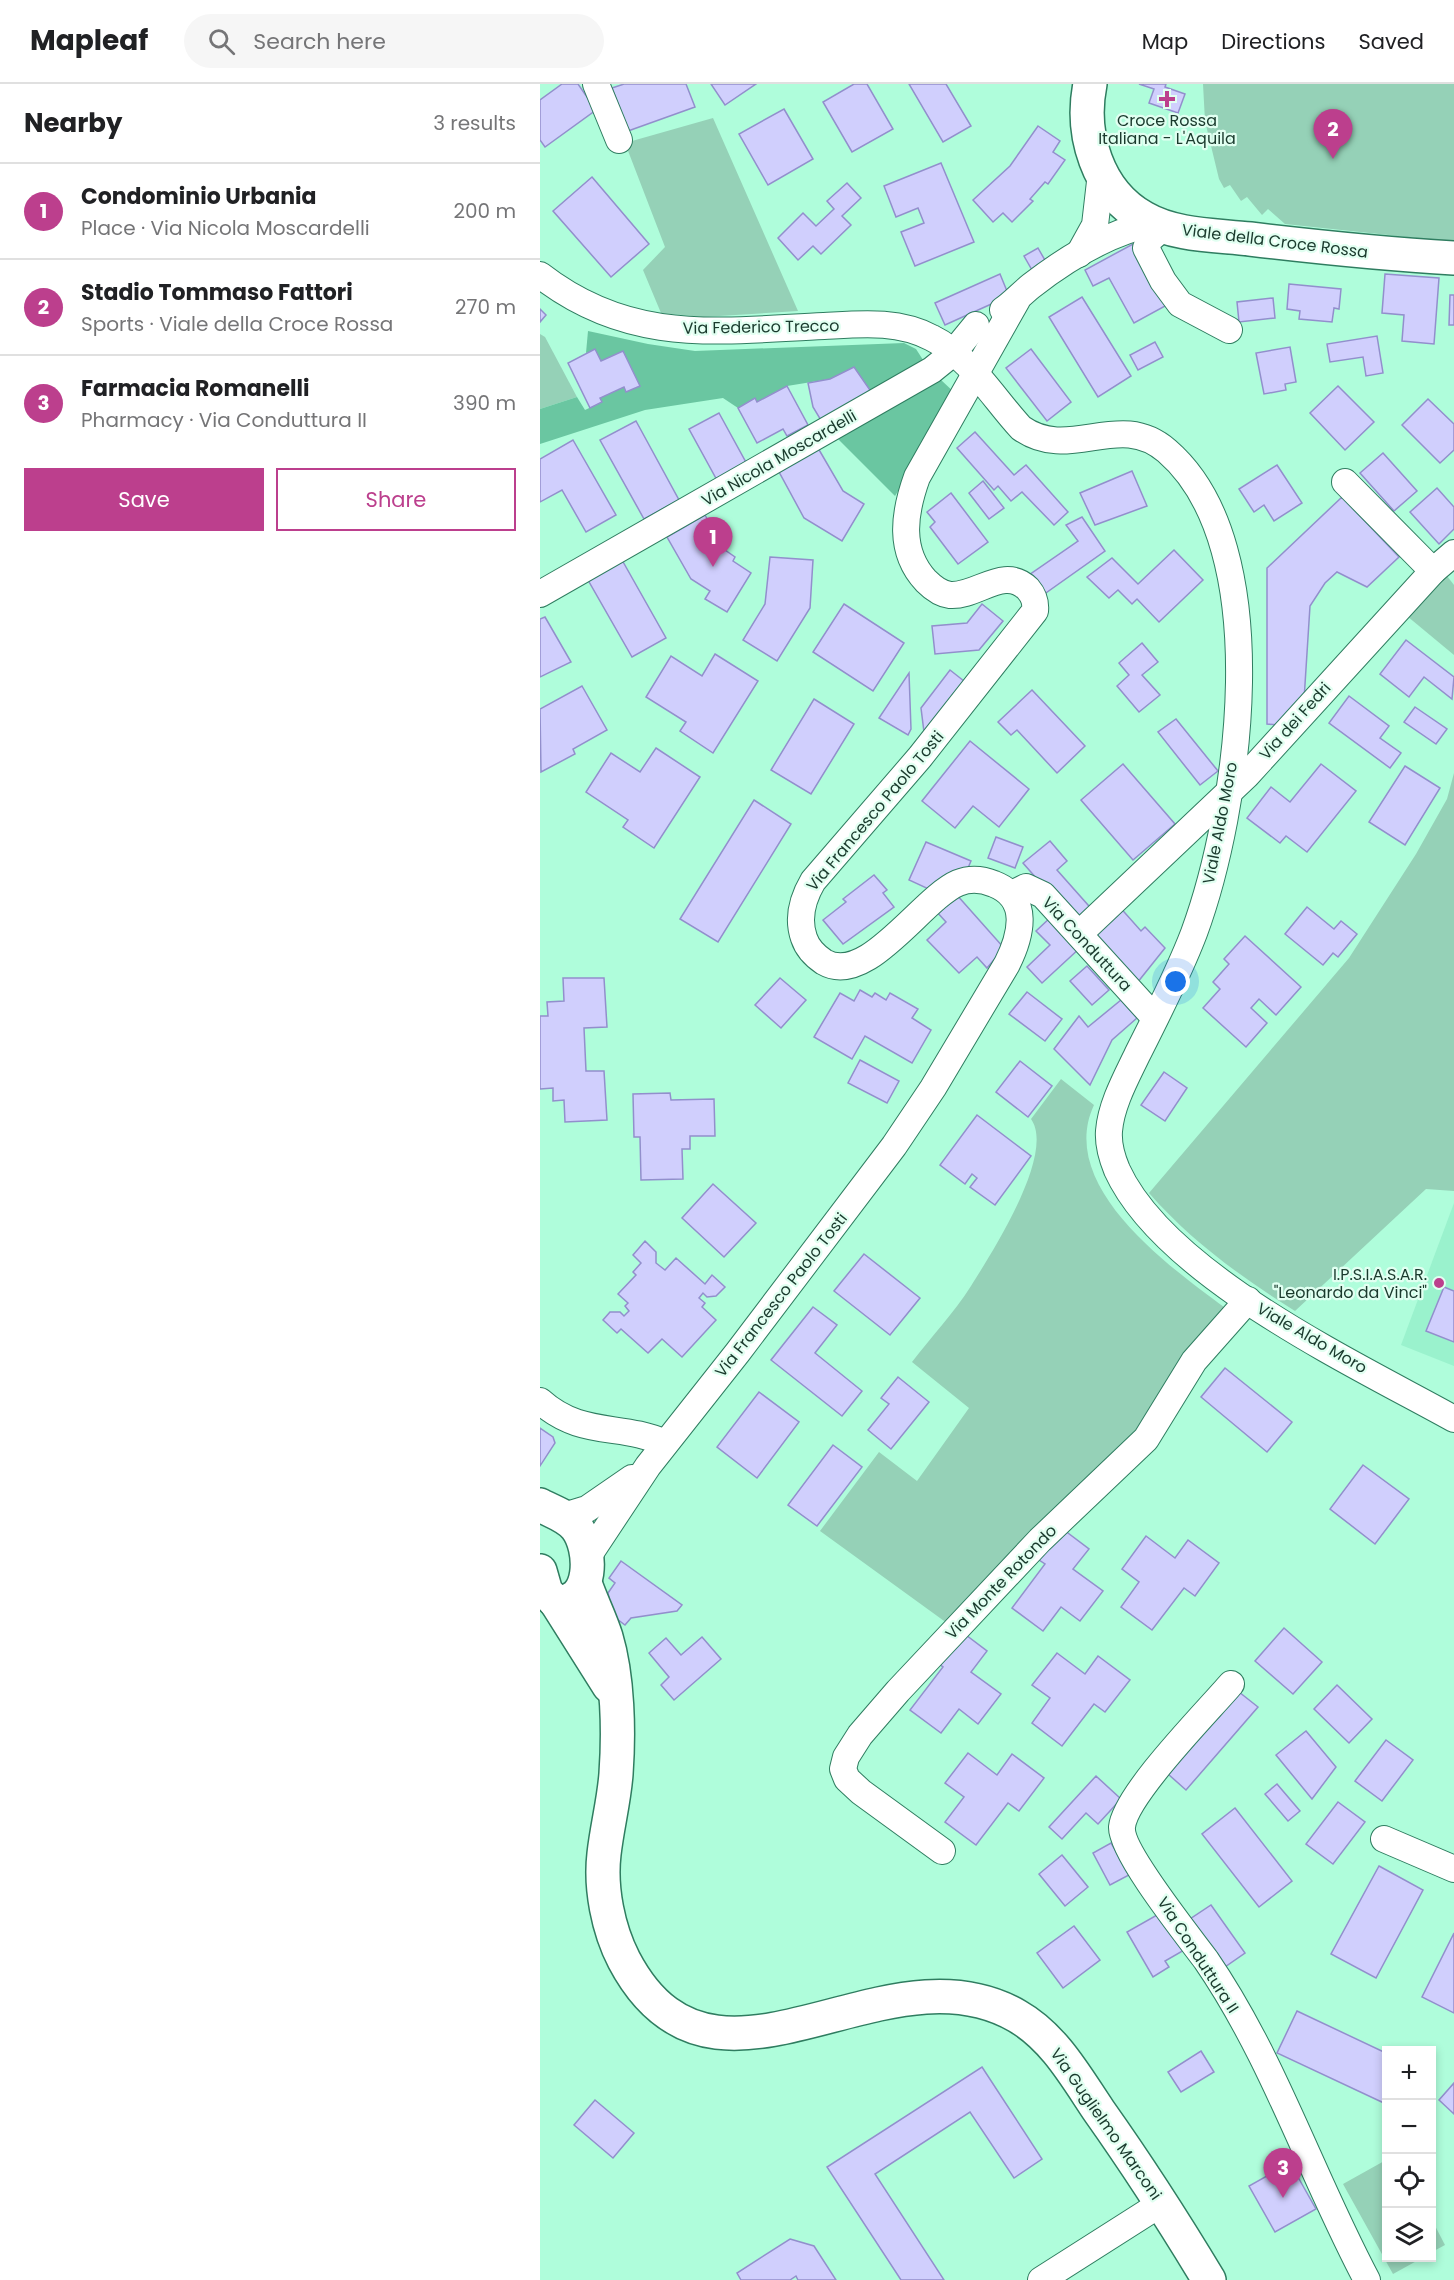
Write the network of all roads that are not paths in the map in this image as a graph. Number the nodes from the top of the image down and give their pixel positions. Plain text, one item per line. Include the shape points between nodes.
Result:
1 (596, 84) edge
2 (1090, 84) edge
3 (619, 140) dead end
4 (1101, 173) junction
5 (1159, 225) junction
6 (1079, 254) junction
7 (1454, 258) edge
8 (540, 275) edge
9 (1017, 300) junction
10 (976, 325) junction
11 (1229, 330) dead end
12 (923, 334) junction
13 (953, 353) junction
14 (975, 375) junction
15 (1345, 482) dead end
16 (1454, 553) edge
17 (1433, 571) junction
18 (540, 594) edge
19 (1228, 793) junction
20 (1012, 894) junction
21 (1079, 934) junction
22 (1155, 1018) junction
23 (1248, 1300) junction
24 (540, 1401) edge
25 (1454, 1419) edge
26 (665, 1443) junction
27 (645, 1470) junction
28 (551, 1518) edge
29 (586, 1571) junction
30 (545, 1589) edge
31 (1231, 1684) dead end
32 (616, 1702) junction
33 (1384, 1839) dead end
34 (942, 1851) dead end
35 (1454, 1869) edge
36 (1162, 2203) junction
37 (1041, 2280) edge
38 (1209, 2280) edge
39 (1366, 2280) edge

1 - 3 street
2 - 4 main road, Viale della Croce Rossa via 1088,127
4 - 5 main road, Viale della Croce Rossa via 1124,203
4 - 6 street, Via Francesco Paolo Tosti via 1095,225
5 - 6 street, Via Francesco Paolo Tosti via 1126,231
5 - 7 main road, Viale della Croce Rossa via 1187,232 1360,252
5 - 11 street via 1146,248 1163,281 1180,304
6 - 9 street, Via Francesco Paolo Tosti
8 - 12 street, Via Federico Trecco via 594,310 658,327 723,330 880,324
9 - 10 street, Via Francesco Paolo Tosti
9 - 14 street, Via Francesco Paolo Tosti
10 - 12 street, Via Francesco Paolo Tosti via 946,334
10 - 13 street, Via Francesco Paolo Tosti
12 - 13 street, Via Federico Trecco
13 - 14 street, Viale Aldo Moro
13 - 18 street, Via Nicola Moscardelli via 932,370 807,443
14 - 19 street, Viale Aldo Moro via 1021,428 1035,437 1059,442 1112,433 1142,436 1170,453 1201,490 1225,549 1236,621 1238,707
14 - 20 street, Via Francesco Paolo Tosti via 917,477 906,522 909,555 924,579 943,593 965,593 1010,580 1033,594 1035,610 920,757 813,881 802,908 802,931 818,957 830,964 847,965 863,961 880,949 932,900 958,883 982,880
15 - 17 street
16 - 17 street, Via dei Fedri
17 - 19 street, Via dei Fedri
19 - 21 street, Via dei Fedri
19 - 22 street, Viale Aldo Moro via 1214,866 1195,930
20 - 21 street, Via Conduttura via 1022,887 1039,892
20 - 26 street, Via Francesco Paolo Tosti via 1020,916 1017,943 933,1088 866,1183
21 - 22 street, Via Conduttura
22 - 23 street, Viale Aldo Moro via 1114,1110 1109,1130 1111,1154 1124,1183 1168,1237
23 - 25 street, Viale Aldo Moro
23 - 34 street, Via Monte Rotondo via 1188,1369 1146,1439 1040,1540 892,1698 849,1751 843,1769 853,1786
24 - 26 street via 577,1423 647,1435
26 - 27 street, Via Francesco Paolo Tosti
27 - 28 street, Via Francesco Paolo Tosti via 594,1505
27 - 29 street, Via Francesco Paolo Tosti
28 - 29 main road, Via Guglielmo Marconi via 583,1540
29 - 30 main road via 574,1597
29 - 32 main road, Via Guglielmo Marconi via 606,1638
30 - 32 main road via 601,1670
31 - 39 street, Via Conduttura II via 1141,1790 1124,1820 1123,1836 1230,2001 1286,2105
32 - 36 main road, Via Guglielmo Marconi via 616,1774 604,1854 606,1902 623,1957 638,1982 660,2006 699,2030 727,2035 757,2033 918,1996 967,1998 1000,2008 1033,2026 1061,2055
33 - 35 street
36 - 37 street
36 - 38 main road, Via Guglielmo Marconi

